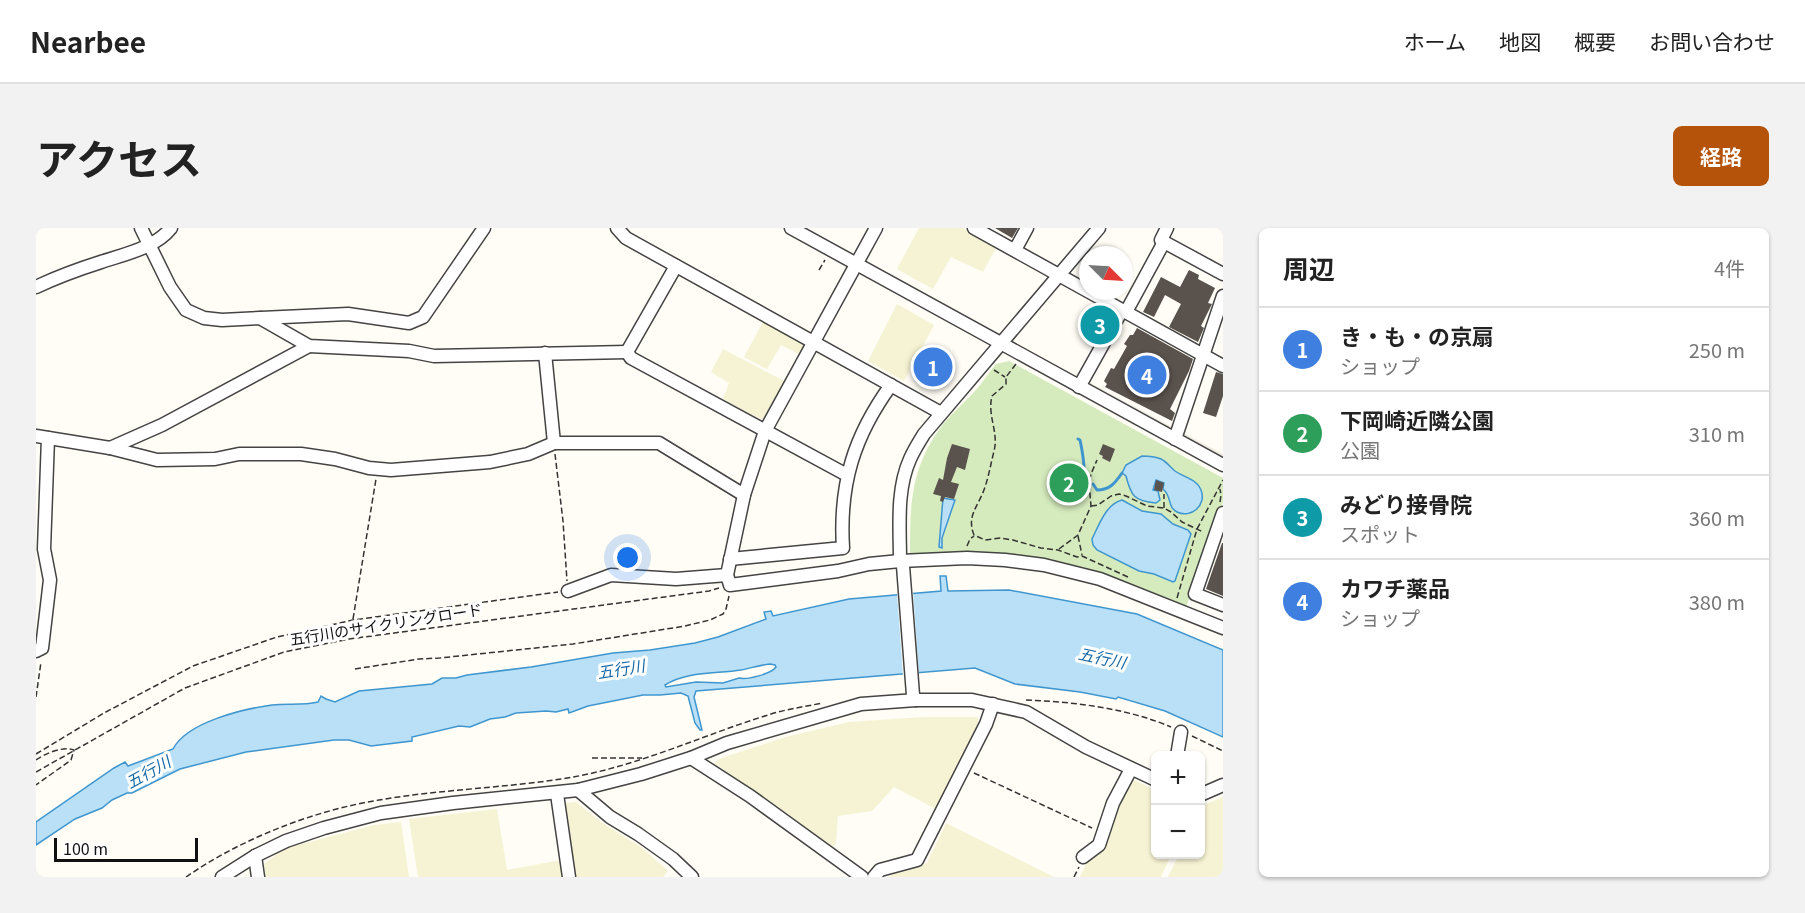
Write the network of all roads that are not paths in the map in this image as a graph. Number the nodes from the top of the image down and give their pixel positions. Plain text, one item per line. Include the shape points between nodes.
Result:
1 (141, 228) edge
2 (171, 228) edge
3 (484, 228) edge
4 (617, 228) edge
5 (791, 228) edge
6 (876, 228) edge
7 (974, 228) edge
8 (1027, 228) edge
9 (1099, 228) edge
10 (1167, 228) edge
11 (1164, 242) junction
12 (150, 245) junction
13 (1015, 250) junction
14 (857, 264) junction
15 (676, 266) junction
16 (1223, 274) edge
17 (1059, 275) junction
18 (37, 285) edge
19 (1223, 296) edge
20 (1124, 311) junction
21 (260, 318) junction
22 (815, 342) junction
23 (999, 344) junction
24 (309, 346) junction
25 (627, 352) junction
26 (545, 353) junction
27 (1203, 355) junction
28 (1223, 366) edge
29 (891, 385) junction
30 (1079, 387) junction
31 (941, 413) junction
32 (765, 431) junction
33 (42, 437) edge
34 (1175, 438) junction
35 (554, 443) junction
36 (110, 448) junction
37 (1223, 465) edge
38 (848, 475) junction
39 (744, 495) junction
40 (1223, 513) edge
41 (730, 559) junction
42 (902, 563) junction
43 (728, 580) junction
44 (568, 591) road end
45 (49, 598) junction
46 (36, 604) edge
47 (1191, 604) junction
48 (1223, 605) edge
49 (1223, 628) edge
50 (39, 649) edge
51 (915, 698) junction
52 (993, 704) junction
53 (1181, 732) road end
54 (1179, 751) edge
55 (691, 758) junction
56 (1131, 769) junction
57 (1151, 778) edge
58 (1223, 786) edge
59 (578, 790) junction
60 (1205, 793) edge
61 (557, 794) junction
62 (255, 856) junction
63 (1083, 857) dead end
64 (222, 877) edge
65 (258, 877) edge
66 (569, 877) edge
67 (692, 877) edge
68 (862, 877) edge
69 (874, 877) edge

1 - 12 street
2 - 12 street
3 - 21 street via 423,317 409,323 348,314
4 - 15 street via 626,238
5 - 14 street
6 - 14 street
7 - 13 street
8 - 13 street
9 - 17 street
10 - 11 street via 1161,240
11 - 16 street
11 - 20 street
12 - 18 street
12 - 21 street via 186,310 222,320
13 - 17 street
14 - 22 street
14 - 23 street
15 - 22 street
15 - 25 street
17 - 20 street
17 - 23 street
19 - 27 street
20 - 27 street
20 - 30 street
21 - 24 street
22 - 29 street
22 - 32 street
23 - 30 street
23 - 31 street
24 - 26 street via 434,356
24 - 36 street via 162,425
25 - 26 street
25 - 32 street
26 - 35 street
27 - 28 street
27 - 34 street
29 - 31 street
29 - 38 street via 874,408
30 - 34 street
31 - 42 street via 924,434 904,476 900,504
32 - 38 street
32 - 39 street
33 - 36 street
33 - 45 street
34 - 37 street
35 - 36 street via 528,454 490,462 391,470 301,454 157,460
35 - 39 street via 659,443
38 - 41 street via 843,548
39 - 41 street
40 - 47 street
41 - 43 street
42 - 43 street
42 - 47 street via 964,558 1044,565
42 - 51 street
43 - 44 street via 611,575
45 - 46 street
45 - 50 street
47 - 48 street
47 - 49 street
51 - 52 street
51 - 55 street via 861,704 727,743
52 - 56 street via 1026,712
52 - 69 street via 917,860 880,870
53 - 54 street
55 - 59 street
55 - 68 street
56 - 57 street
56 - 63 street via 1113,803 1099,845
58 - 60 street
59 - 61 street
59 - 67 street
61 - 62 street via 381,813 295,837
61 - 66 street
62 - 64 street
62 - 65 street

